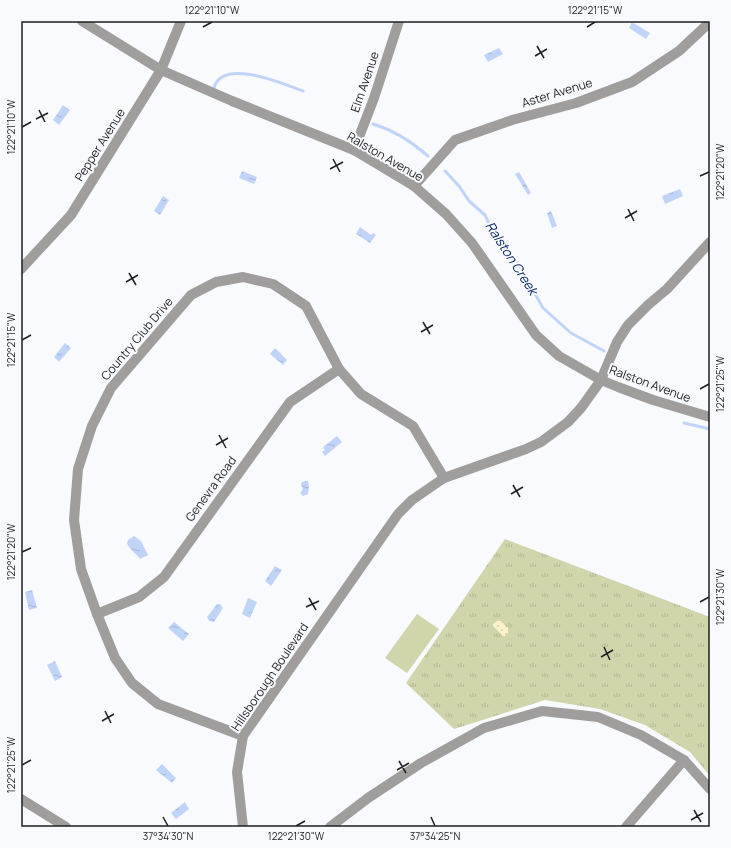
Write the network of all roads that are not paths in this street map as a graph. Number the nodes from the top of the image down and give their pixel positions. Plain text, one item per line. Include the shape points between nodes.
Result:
1 (82, 21) edge
2 (181, 21) edge
3 (399, 21) edge
4 (710, 22) edge
5 (161, 70) junction
6 (354, 150) junction
7 (414, 186) junction
8 (708, 247) edge
9 (21, 269) edge
10 (340, 369) junction
11 (601, 380) junction
12 (710, 417) edge
13 (444, 478) junction
14 (97, 614) junction
15 (243, 736) junction
16 (684, 760) junction
17 (710, 789) edge
18 (21, 799) edge
19 (66, 827) edge
20 (243, 827) edge
21 (330, 827) edge
22 (626, 827) edge

1 - 5 street, Ralston Avenue
2 - 5 street, Pepper Avenue
3 - 6 street, Elm Avenue
4 - 7 street, Aster Avenue via 679,52 632,82 576,103 512,120 455,140
5 - 6 street, Ralston Avenue
5 - 9 street, Pepper Avenue via 72,216
6 - 7 street, Ralston Avenue
7 - 11 street, Ralston Avenue via 446,214 472,243 536,335 559,356
8 - 11 street, Hillsborough Boulevard via 628,325 617,342
10 - 13 street, Country Club Drive via 361,394 413,426
10 - 14 street, Genevra Road via 290,402 164,577 139,597
10 - 14 street, Country Club Drive via 306,306 273,284 243,277 216,282 191,295 111,388 92,426 78,469 74,520 81,569
11 - 12 street, Ralston Avenue via 653,400
11 - 13 street, Hillsborough Boulevard via 568,422 541,442
13 - 15 street, Hillsborough Boulevard via 412,500 398,514
14 - 15 street, Country Club Drive via 115,658 132,683 158,704
15 - 20 street, Hillsborough Boulevard via 238,772
16 - 17 street
16 - 21 street via 641,735 598,717 542,711 484,728 421,763
16 - 22 street
18 - 19 street

